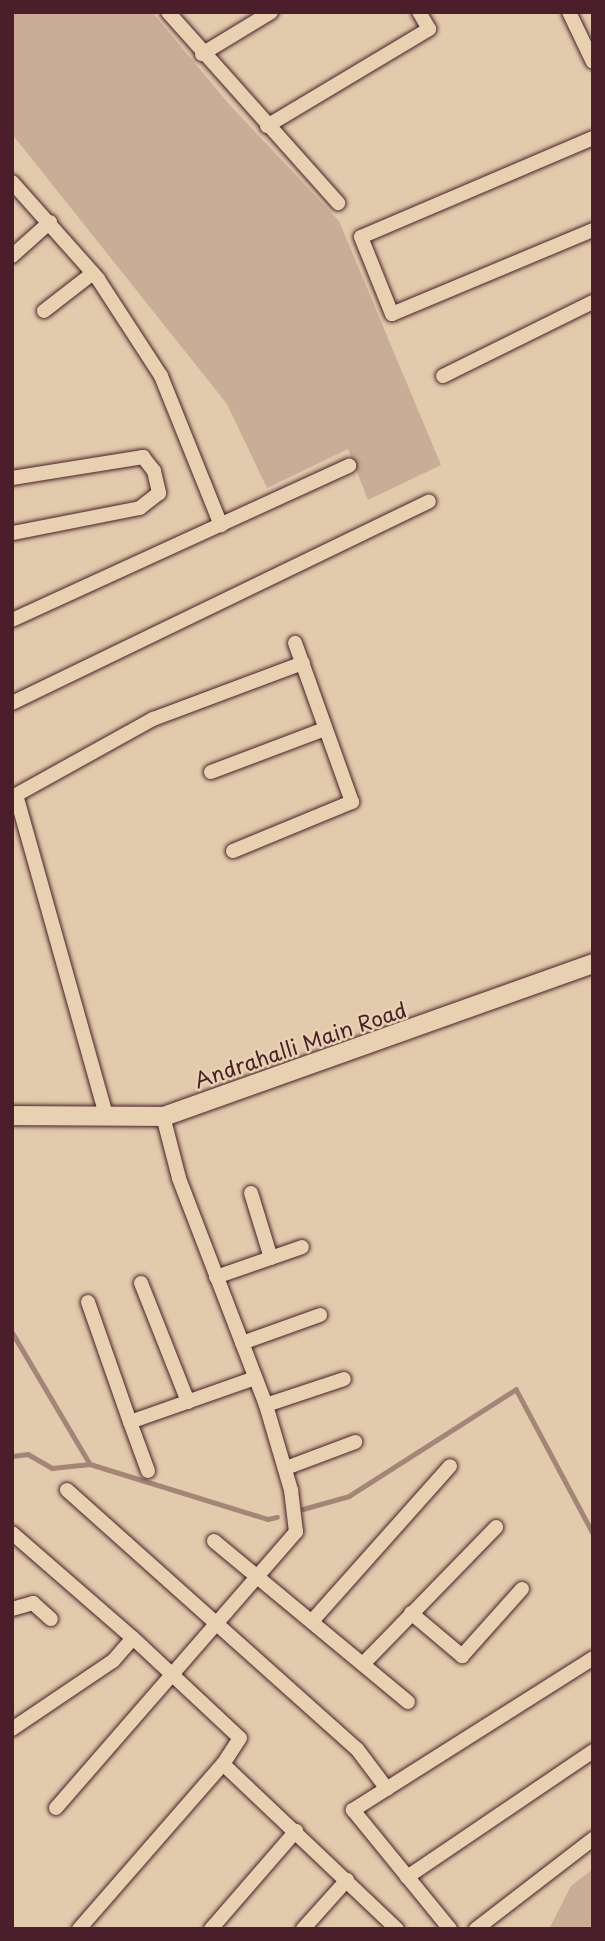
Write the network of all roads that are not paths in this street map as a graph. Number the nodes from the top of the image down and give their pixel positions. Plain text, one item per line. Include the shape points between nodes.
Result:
1 (168, 12) edge
2 (271, 12) edge
3 (419, 12) edge
4 (569, 12) edge
5 (202, 54) junction
6 (593, 62) edge
7 (267, 127) junction
8 (593, 138) edge
9 (12, 182) edge
10 (338, 203) dead end
11 (50, 222) junction
12 (593, 230) edge
13 (12, 256) edge
14 (93, 273) junction
15 (593, 302) edge
16 (44, 311) dead end
17 (443, 376) dead end
18 (349, 466) dead end
19 (12, 478) edge
20 (429, 501) dead end
21 (221, 525) junction
22 (12, 533) edge
23 (12, 620) edge
24 (295, 643) dead end
25 (303, 663) junction
26 (12, 703) edge
27 (325, 729) junction
28 (211, 772) dead end
29 (14, 796) edge
30 (233, 851) dead end
31 (593, 963) edge
32 (12, 1115) edge
33 (106, 1115) junction
34 (163, 1116) junction
35 (251, 1193) dead end
36 (302, 1247) dead end
37 (271, 1258) junction
38 (216, 1277) junction
39 (141, 1283) dead end
40 (88, 1302) dead end
41 (320, 1315) dead end
42 (242, 1343) junction
43 (255, 1378) junction
44 (344, 1379) dead end
45 (188, 1402) junction
46 (266, 1405) junction
47 (130, 1422) junction
48 (355, 1442) dead end
49 (450, 1466) dead end
50 (286, 1468) junction
51 (148, 1471) dead end
52 (67, 1490) dead end
53 (496, 1527) dead end
54 (12, 1534) edge
55 (214, 1541) dead end
56 (260, 1578) junction
57 (522, 1588) dead end
58 (12, 1609) edge
59 (411, 1613) junction
60 (51, 1619) dead end
61 (313, 1620) junction
62 (215, 1626) junction
63 (133, 1639) junction
64 (593, 1658) edge
65 (363, 1664) junction
66 (174, 1676) junction
67 (408, 1702) dead end
68 (12, 1729) edge
69 (593, 1751) edge
70 (223, 1764) junction
71 (387, 1789) junction
72 (56, 1808) dead end
73 (296, 1831) junction
74 (593, 1839) edge
75 (407, 1877) junction
76 (347, 1880) junction
77 (392, 1927) edge
78 (79, 1929) edge
79 (211, 1929) edge
80 (303, 1929) edge
81 (450, 1929) edge
82 (476, 1929) edge

1 - 5 street
2 - 5 street
3 - 7 street via 429,29
4 - 6 street
5 - 7 street
7 - 10 street
8 - 12 street via 361,237 392,314
9 - 11 street
11 - 13 street
11 - 14 street
14 - 16 street
14 - 21 street via 161,376
15 - 17 street
18 - 21 street
19 - 22 street via 143,457 153,471 159,494 140,508
20 - 26 street
21 - 23 street
24 - 25 street
25 - 27 street
25 - 29 street via 153,719
27 - 28 street
27 - 30 street via 352,802
29 - 33 street
31 - 34 main road, Andrahalli Main Road
32 - 33 main road, Andrahalli Main Road
33 - 34 main road, Andrahalli Main Road
34 - 38 street via 179,1178
35 - 37 street
36 - 37 street
37 - 38 street
38 - 42 street
39 - 45 street
40 - 47 street
41 - 42 street
42 - 43 street
43 - 45 street
43 - 46 street
44 - 46 street
45 - 47 street
46 - 50 street
47 - 51 street
48 - 50 street
49 - 61 street
50 - 56 street via 296,1532
52 - 62 street
53 - 59 street
54 - 63 street
55 - 56 street
56 - 61 street
56 - 62 street
57 - 59 street via 462,1656
58 - 60 street via 33,1603
59 - 65 street
61 - 65 street
62 - 66 street
62 - 71 street via 357,1749
63 - 66 street
63 - 68 street via 113,1661
64 - 71 street
65 - 67 street
66 - 70 street via 240,1738
66 - 72 street
69 - 75 street
70 - 73 street
70 - 78 street
71 - 75 street via 354,1810
73 - 76 street
73 - 79 street
74 - 82 street
75 - 81 street
76 - 77 street
76 - 80 street

